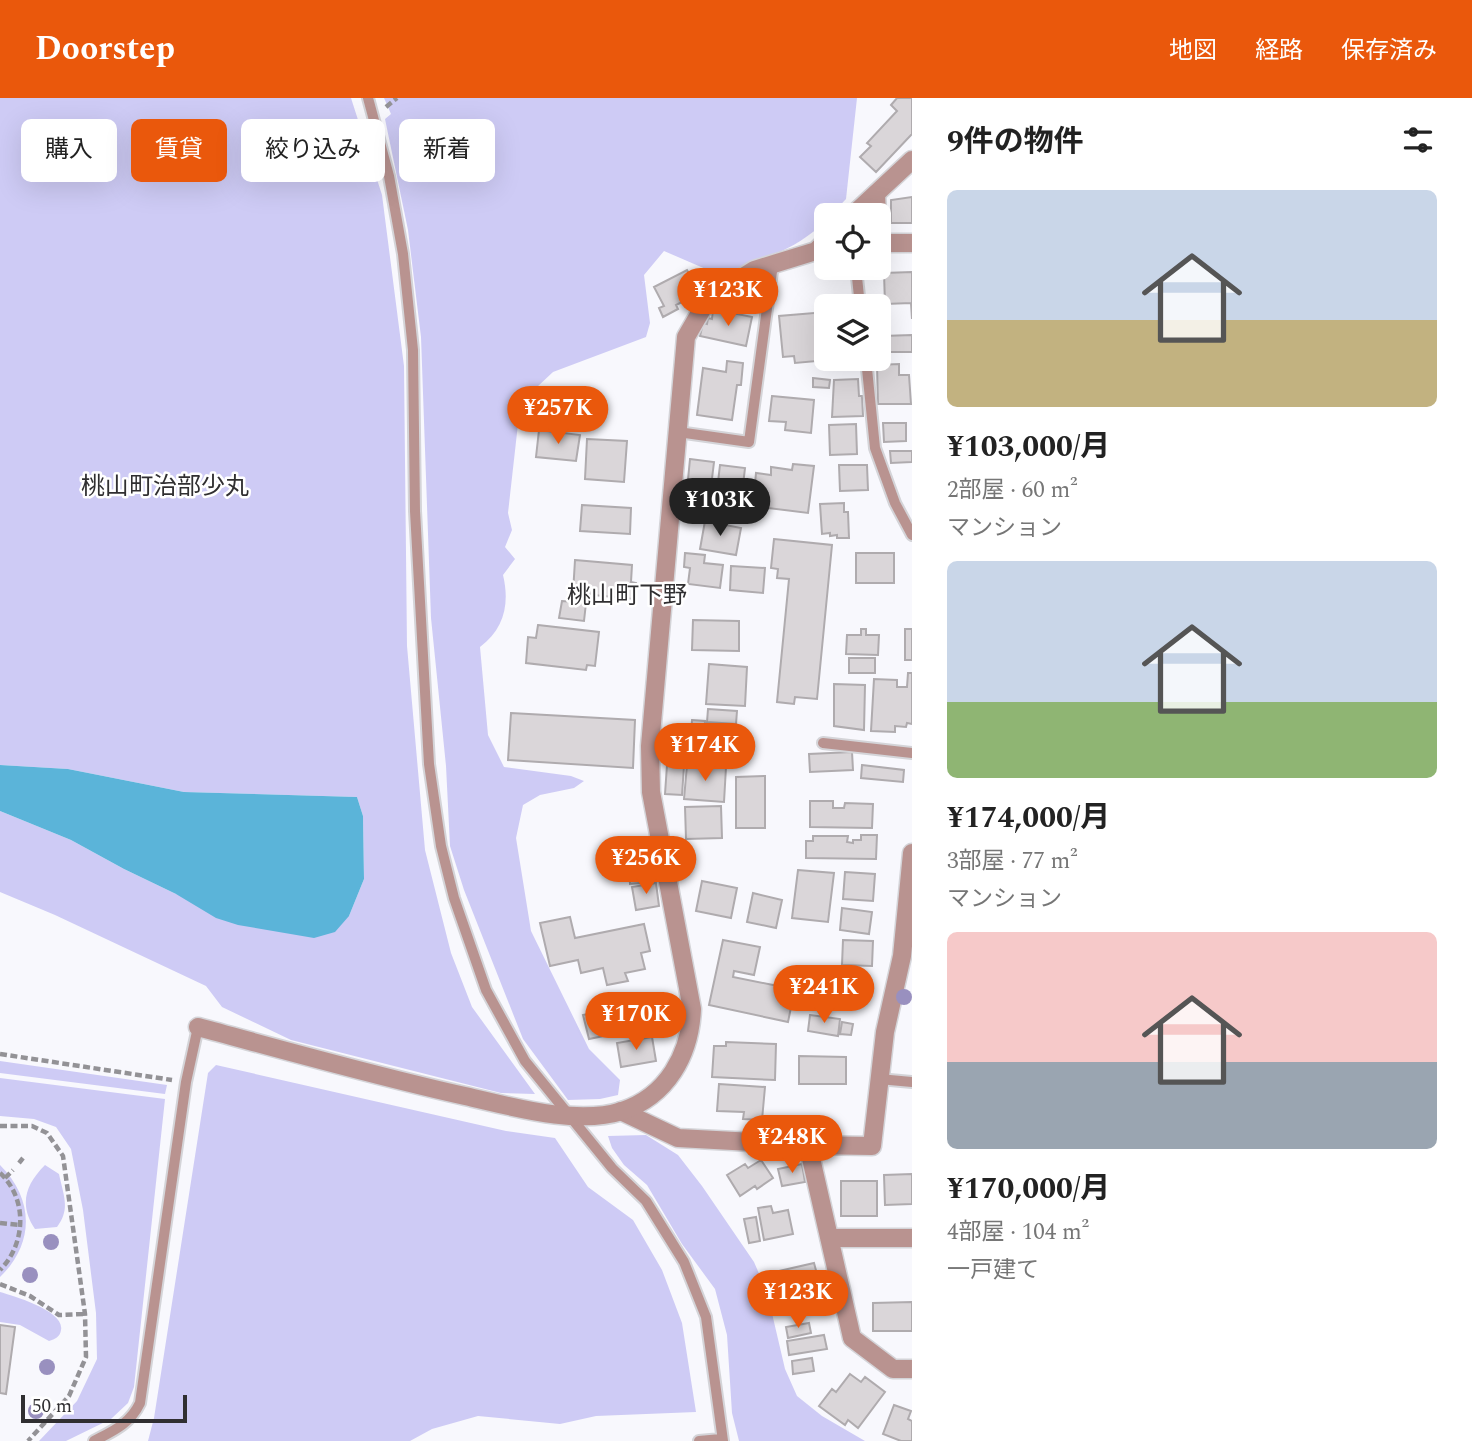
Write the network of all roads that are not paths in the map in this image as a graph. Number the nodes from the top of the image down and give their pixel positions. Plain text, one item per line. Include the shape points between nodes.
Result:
1 (368, 98) edge
2 (912, 160) edge
3 (876, 194) junction
4 (866, 203) edge
5 (876, 203) edge
6 (891, 243) edge
7 (912, 243) edge
8 (814, 252) edge
9 (773, 264) junction
10 (867, 371) edge
11 (678, 432) junction
12 (912, 535) edge
13 (823, 743) dead end
14 (912, 753) edge
15 (912, 853) edge
16 (907, 956) edge
17 (198, 1027) joint
18 (879, 1079) junction
19 (912, 1082) edge
20 (621, 1111) junction
21 (569, 1114) junction
22 (808, 1145) junction
23 (829, 1238) junction
24 (912, 1238) edge
25 (912, 1369) edge
26 (722, 1440) edge
27 (94, 1441) edge
28 (699, 1441) edge

1 - 21 lane via 389,176 413,350 425,702 441,846 485,990 525,1061
2 - 3 street
3 - 4 street
3 - 5 street
6 - 7 street
8 - 9 street
9 - 11 street via 754,270 708,299 686,337
9 - 11 lane via 749,442
10 - 12 lane via 876,448
11 - 20 street via 650,746 651,792 690,993 691,1026 674,1073 650,1096
13 - 14 lane
15 - 16 street
16 - 18 street via 885,1032
17 - 21 street via 404,1082 512,1107
17 - 27 lane via 139,1404 123,1425
18 - 19 lane
18 - 22 street via 872,1146
20 - 21 street
20 - 22 street via 678,1138
21 - 26 lane via 612,1168 646,1201 684,1262 706,1317
22 - 23 street
23 - 24 street
23 - 25 street via 852,1338 893,1369
26 - 28 lane

